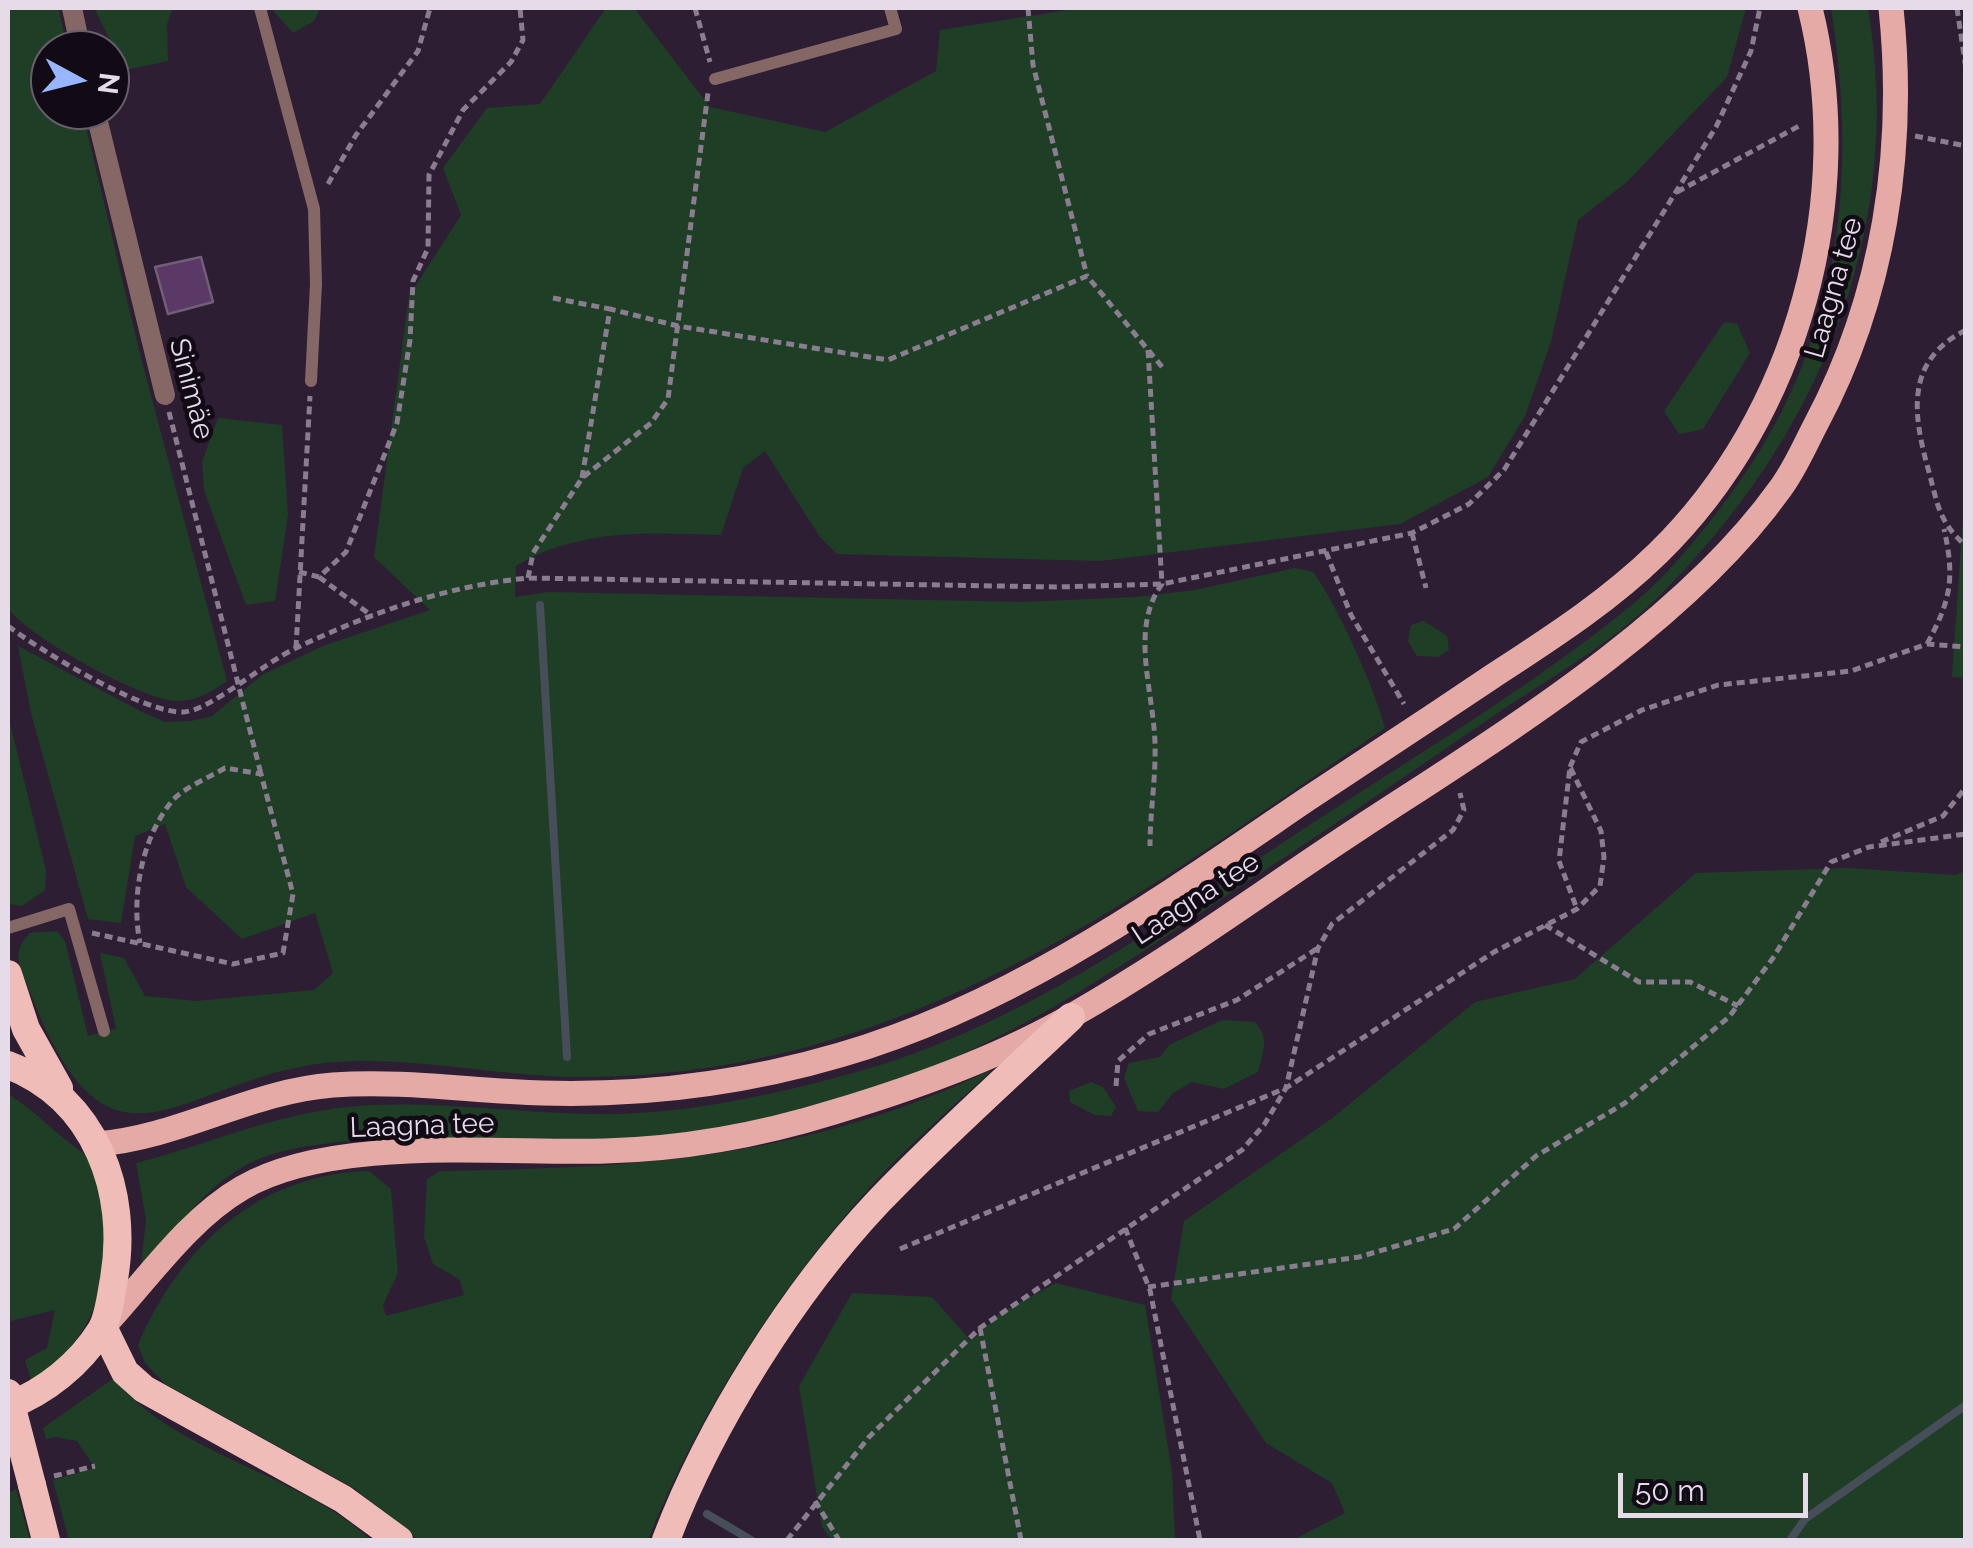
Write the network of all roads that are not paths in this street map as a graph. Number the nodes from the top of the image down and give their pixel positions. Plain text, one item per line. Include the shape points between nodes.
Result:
1 (260, 8) edge
2 (890, 8) edge
3 (1810, 8) edge
4 (1891, 8) edge
5 (713, 73) road end
6 (99, 130) edge
7 (311, 382) road end
8 (164, 395) road end
9 (8, 928) edge
10 (8, 974) edge
11 (1071, 1017) junction
12 (104, 1031) dead end
13 (8, 1066) edge
14 (66, 1103) junction
15 (97, 1144) junction
16 (104, 1328) junction
17 (8, 1393) edge
18 (8, 1406) edge
19 (46, 1540) edge
20 (399, 1540) edge
21 (666, 1540) edge

1 - 7 lane via 314,208
2 - 5 lane via 896,29
3 - 15 main road, Laagna tee via 1828,110 1820,234 1789,348 1720,480 1659,552 1586,615 1116,928 1030,977 893,1039 704,1088 538,1093 328,1085 139,1141
4 - 11 main road, Laagna tee via 1895,136 1886,220 1862,322 1840,380 1783,486 1740,537 1617,649 1526,719
6 - 8 street, Sinimäe
9 - 12 lane via 68,909
10 - 14 highway via 26,1029
11 - 16 main road, Laagna tee via 833,1113 725,1140 612,1151 366,1154 275,1172 213,1208
11 - 21 highway via 877,1202 806,1290 738,1395
13 - 14 highway via 30,1074
14 - 15 highway
15 - 16 highway via 116,1190 120,1240
16 - 18 highway via 69,1370
16 - 20 highway via 125,1372 144,1389 343,1498
17 - 19 highway, bridge via 42,1481

